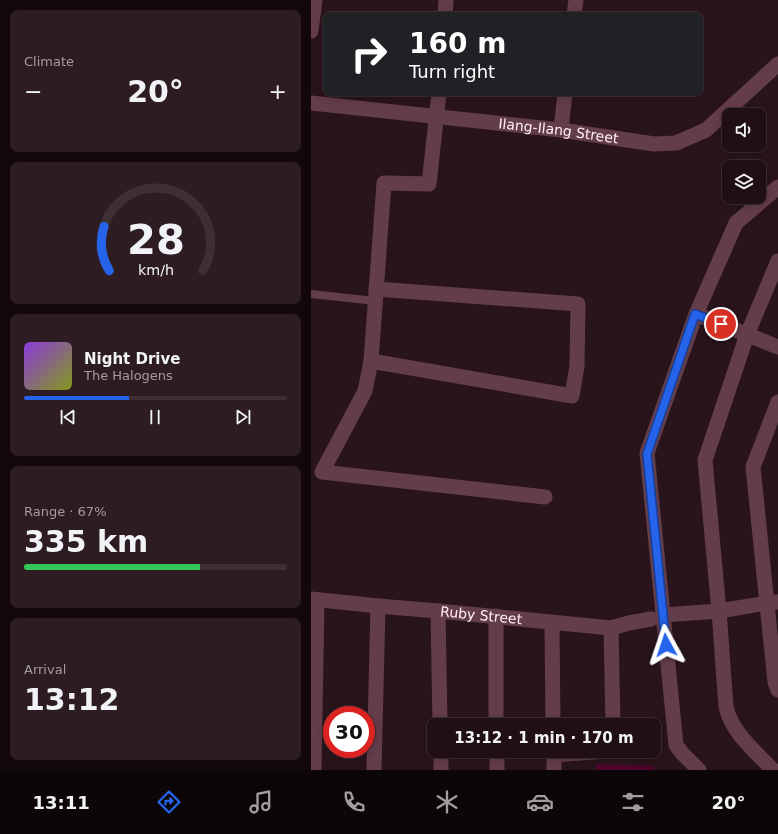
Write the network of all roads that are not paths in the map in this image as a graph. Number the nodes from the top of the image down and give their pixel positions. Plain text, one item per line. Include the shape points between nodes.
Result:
1 (315, 0) edge
2 (446, 0) edge
3 (576, 0) edge
4 (445, 12) edge
5 (574, 12) edge
6 (311, 31) edge
7 (778, 64) edge
8 (439, 96) edge
9 (565, 96) edge
10 (311, 103) edge
11 (437, 117) junction
12 (561, 130) junction
13 (778, 187) edge
14 (778, 261) edge
15 (311, 294) edge
16 (376, 295) junction
17 (695, 314) junction
18 (747, 335) junction
19 (778, 347) edge
20 (371, 361) junction
21 (778, 402) edge
22 (545, 497) dead end
23 (314, 599) edge
24 (773, 602) edge
25 (378, 606) junction
26 (438, 611) junction
27 (719, 611) junction
28 (495, 616) junction
29 (657, 617) junction
30 (552, 623) junction
31 (611, 628) junction
32 (778, 690) edge
33 (440, 718) edge
34 (496, 718) edge
35 (553, 718) edge
36 (613, 718) edge
37 (441, 758) edge
38 (497, 758) edge
39 (314, 770) edge
40 (374, 770) edge
41 (441, 770) edge
42 (497, 770) edge
43 (699, 770) edge
44 (773, 770) edge

1 - 6 street
2 - 4 street
3 - 5 street
7 - 12 street, Ilang-Ilang Street via 706,130 676,143 654,144
8 - 11 street
9 - 12 street
10 - 11 street, Ilang-Ilang Street
11 - 12 street, Ilang-Ilang Street
11 - 16 street via 429,184 384,183
13 - 17 street via 736,223
14 - 18 street
15 - 16 lane
16 - 20 street
16 - 20 street via 579,304 577,366 572,396
17 - 18 street
17 - 29 street via 647,454
18 - 19 street
18 - 27 street via 705,460
20 - 22 street via 365,391 322,472
21 - 24 street via 753,467
23 - 25 street, Ruby Street
23 - 39 street
24 - 27 street, Ruby Street
24 - 32 street via 775,682
25 - 26 street, Ruby Street
25 - 40 street
26 - 28 street, Ruby Street
26 - 33 street
27 - 29 street, Ruby Street
27 - 44 street via 728,717 734,728
28 - 30 street, Ruby Street
28 - 34 street
29 - 31 street, Ruby Street
29 - 43 street via 676,745
30 - 31 street, Ruby Street
30 - 35 street
31 - 36 street
37 - 41 street
38 - 42 street

